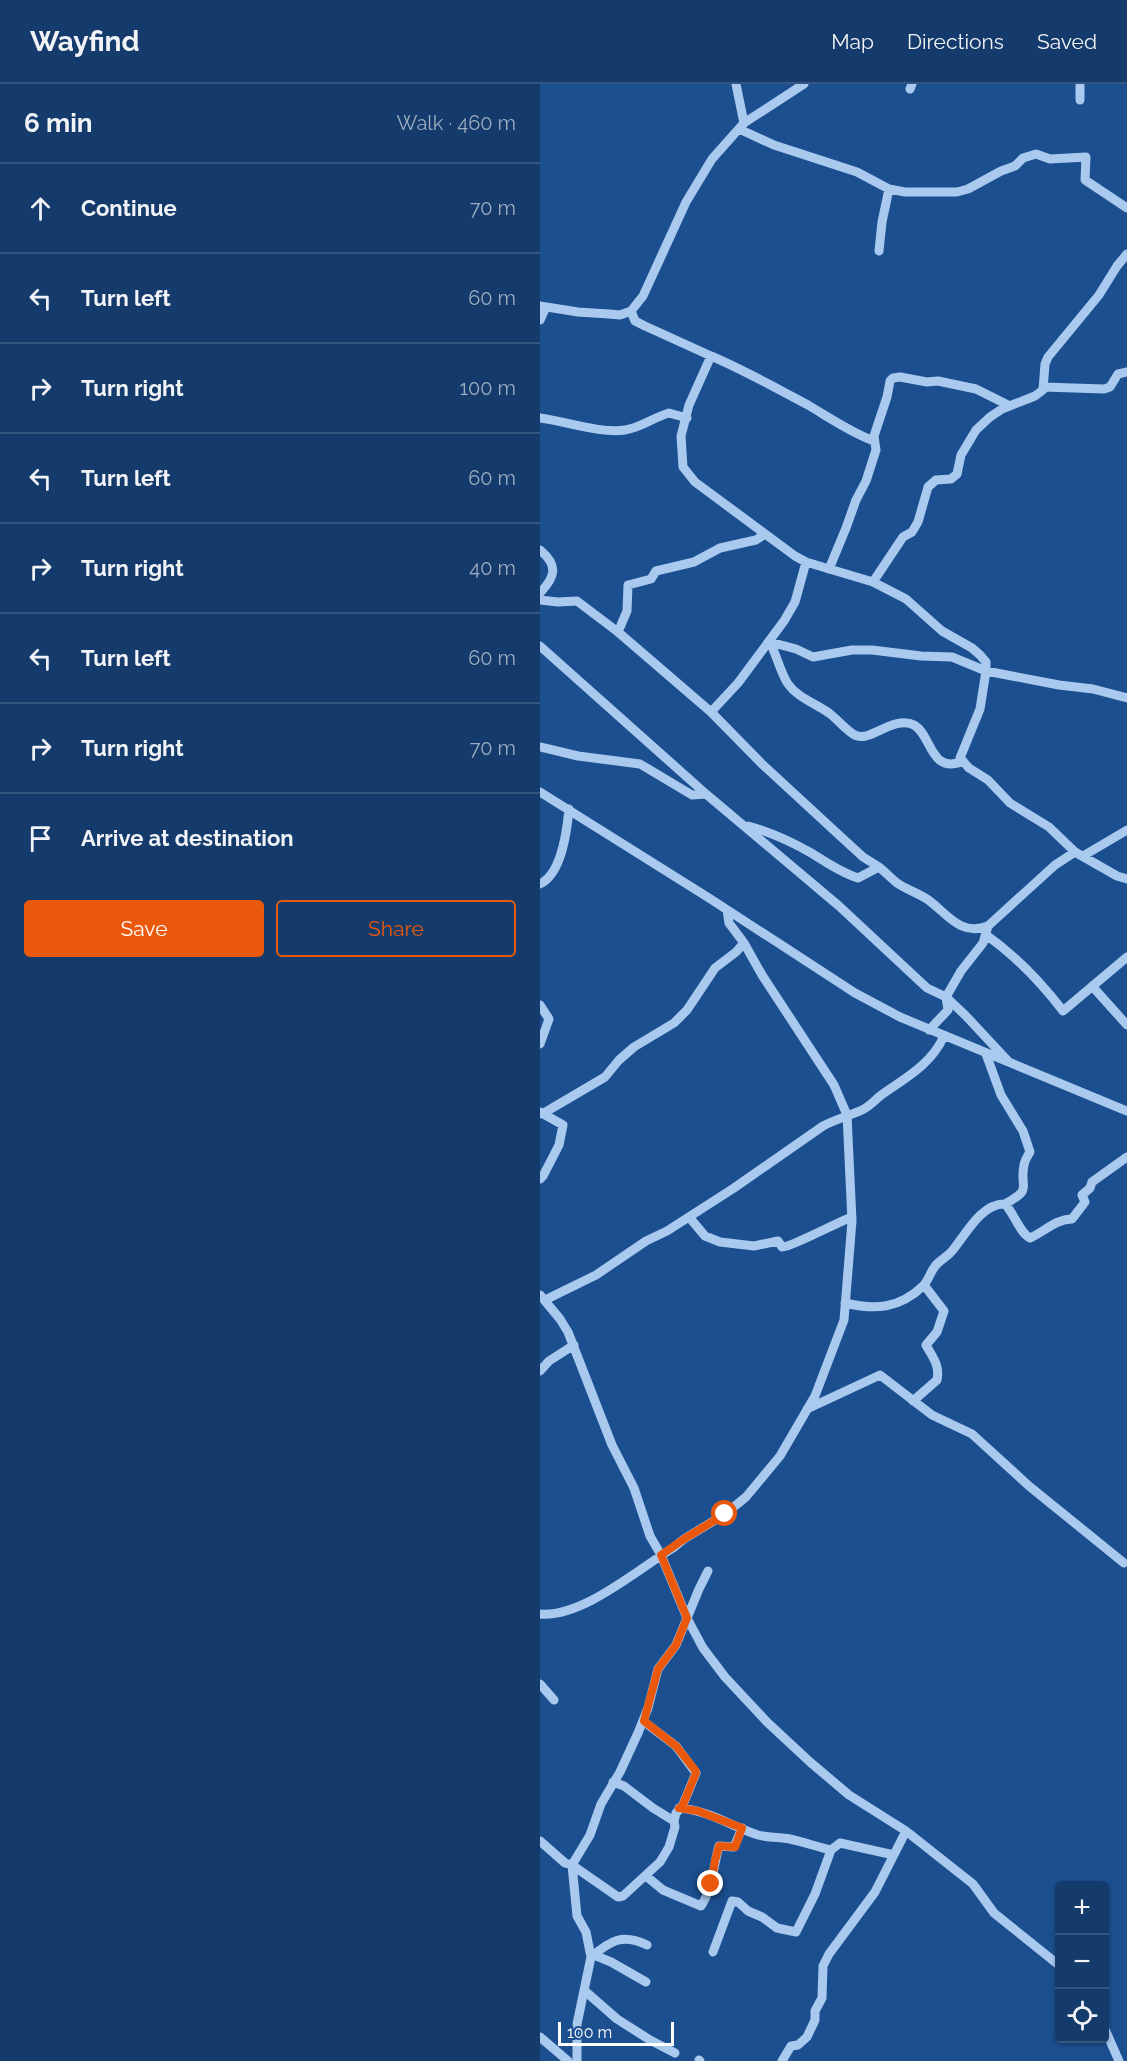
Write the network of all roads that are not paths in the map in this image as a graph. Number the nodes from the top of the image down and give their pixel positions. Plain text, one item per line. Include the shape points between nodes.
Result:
1 (736, 84) edge
2 (804, 84) edge
3 (1080, 84) edge
4 (1080, 100) dead end
5 (742, 126) junction
6 (889, 189) junction
7 (1127, 208) edge
8 (879, 251) dead end
9 (1127, 254) edge
10 (543, 307) edge
11 (631, 311) junction
12 (540, 320) edge
13 (711, 356) junction
14 (1127, 372) edge
15 (1043, 387) junction
16 (1010, 406) junction
17 (540, 417) edge
18 (687, 418) junction
19 (874, 441) junction
20 (765, 534) junction
21 (540, 550) edge
22 (806, 562) junction
23 (829, 569) junction
24 (873, 582) junction
25 (540, 593) edge
26 (540, 600) edge
27 (618, 632) junction
28 (770, 642) junction
29 (540, 646) edge
30 (986, 671) junction
31 (1127, 698) edge
32 (711, 712) junction
33 (540, 747) edge
34 (963, 761) junction
35 (540, 792) edge
36 (706, 794) junction
37 (569, 809) junction
38 (744, 824) junction
39 (1127, 830) edge
40 (1079, 854) junction
41 (879, 867) junction
42 (1127, 879) edge
43 (540, 884) edge
44 (727, 910) junction
45 (987, 930) junction
46 (744, 943) junction
47 (1127, 957) edge
48 (1092, 986) junction
49 (946, 997) junction
50 (540, 1005) edge
51 (1127, 1012) edge
52 (1117, 1016) junction
53 (1127, 1025) edge
54 (929, 1029) junction
55 (945, 1036) junction
56 (540, 1044) edge
57 (986, 1054) junction
58 (1011, 1064) junction
59 (1127, 1111) edge
60 (541, 1113) edge
61 (847, 1115) junction
62 (1127, 1157) edge
63 (540, 1179) edge
64 (1005, 1204) junction
65 (852, 1216) junction
66 (689, 1218) junction
67 (924, 1285) junction
68 (542, 1297) edge
69 (845, 1303) junction
70 (574, 1345) junction
71 (540, 1371) edge
72 (912, 1401) junction
73 (807, 1409) junction
74 (661, 1555) junction
75 (1124, 1563) dead end
76 (708, 1571) dead end
77 (540, 1614) edge
78 (687, 1618) junction
79 (540, 1684) edge
80 (554, 1700) dead end
81 (644, 1721) junction
82 (613, 1782) junction
83 (679, 1808) junction
84 (674, 1821) junction
85 (742, 1828) junction
86 (906, 1831) junction
87 (540, 1840) edge
88 (831, 1850) junction
89 (894, 1855) junction
90 (572, 1865) junction
91 (646, 1876) junction
92 (647, 1945) dead end
93 (713, 1952) dead end
94 (592, 1956) junction
95 (1055, 1963) edge
96 (646, 1982) dead end
97 (585, 1991) junction
98 (540, 2037) edge
99 (1109, 2038) edge
100 (675, 2053) dead end
101 (568, 2061) edge
102 (577, 2061) edge
103 (782, 2061) edge
104 (1119, 2061) edge

1 - 5 street
2 - 5 street
3 - 4 street
5 - 6 street via 774,145 857,172
5 - 11 street via 712,159 686,202 643,296
6 - 7 street via 957,192 1036,154 1050,159 1082,156 1088,158 1085,180
6 - 8 street
9 - 15 street via 1048,357
10 - 11 street via 620,315
10 - 12 street
11 - 13 street via 635,321
13 - 18 street
13 - 19 street
14 - 15 street via 1118,374 1110,387 1104,389
15 - 16 street via 1035,396
16 - 19 street via 976,389 893,378
16 - 24 street via 976,430 953,478 936,480 928,487 918,522
17 - 18 street via 610,431 625,430 669,412
18 - 20 street via 681,436 684,470
19 - 23 street via 876,450 866,481
20 - 22 street
20 - 27 street via 694,562 656,571 651,579 628,585 627,611
21 - 25 street via 554,572
22 - 23 street
22 - 28 street via 795,602
23 - 24 street
24 - 30 street via 906,599 942,632 972,648 986,662
26 - 27 street via 578,601
27 - 32 street
28 - 30 street via 813,657 872,650 952,657
28 - 32 street
28 - 34 street via 793,690 826,710 852,733 864,736 906,722 921,731 932,753 941,761
29 - 36 street
30 - 31 street
30 - 34 street via 980,709 960,758
32 - 41 street via 830,828
33 - 36 street via 640,764 692,795
34 - 40 street via 1010,803 1048,827
35 - 37 street
36 - 38 street
37 - 43 street via 561,856
37 - 44 street
38 - 41 street via 784,839 858,878
38 - 49 street via 927,988
39 - 40 street
40 - 42 street
40 - 45 street via 1055,865
41 - 45 street via 952,921 965,928
44 - 46 street via 729,923
44 - 54 street via 855,993
45 - 48 street via 1040,982 1063,1011
45 - 49 street via 983,943
46 - 60 street via 715,968 674,1023 634,1047 605,1077
46 - 61 street via 834,1085
47 - 48 street
48 - 52 street
49 - 54 street via 948,1010
49 - 58 street
50 - 56 street via 549,1022
51 - 52 street
52 - 53 street
54 - 55 street
55 - 57 street
55 - 61 street via 938,1051 920,1067 874,1103
57 - 58 street
57 - 64 street via 1001,1095 1023,1131 1030,1152 1024,1164 1023,1191
58 - 59 street
60 - 63 street via 563,1125 559,1145
61 - 65 street
61 - 66 street via 823,1126
62 - 64 street via 1092,1182 1074,1217 1030,1238
64 - 67 street via 992,1206 969,1225
65 - 66 street via 787,1247 778,1241 754,1246 720,1242 705,1236
65 - 69 street
66 - 68 street via 596,1275
67 - 69 street via 885,1307
67 - 72 street via 944,1311 937,1332 926,1346 936,1360 938,1375
68 - 70 street via 560,1318
69 - 73 street via 844,1320
70 - 71 street via 549,1360
70 - 74 street via 612,1445
72 - 73 street via 880,1375
72 - 75 street via 972,1434
73 - 74 street via 780,1456 746,1497
74 - 77 street via 595,1598 561,1613
74 - 78 street
76 - 78 street
78 - 81 street via 676,1645 658,1669
78 - 86 street via 725,1677 768,1722 849,1796
79 - 80 street
81 - 82 street
81 - 83 street via 676,1746 695,1770
82 - 84 street
82 - 90 street
83 - 84 street
83 - 85 street
84 - 91 street via 669,1847
85 - 88 street
85 - 91 street via 735,1847 719,1846 711,1884 701,1906 663,1890
86 - 89 street
86 - 95 street via 973,1884 994,1913
87 - 90 street
88 - 89 street via 840,1843
88 - 93 street via 815,1894 795,1932 777,1928 732,1901
89 - 103 street via 876,1892 823,1966 822,1998 807,2037 791,2046
90 - 91 street via 618,1897
90 - 94 street via 577,1917
92 - 94 street via 621,1939 606,1944
94 - 96 street
94 - 97 street
97 - 100 street via 617,2019
97 - 102 street via 577,2024
98 - 101 street
99 - 104 street

